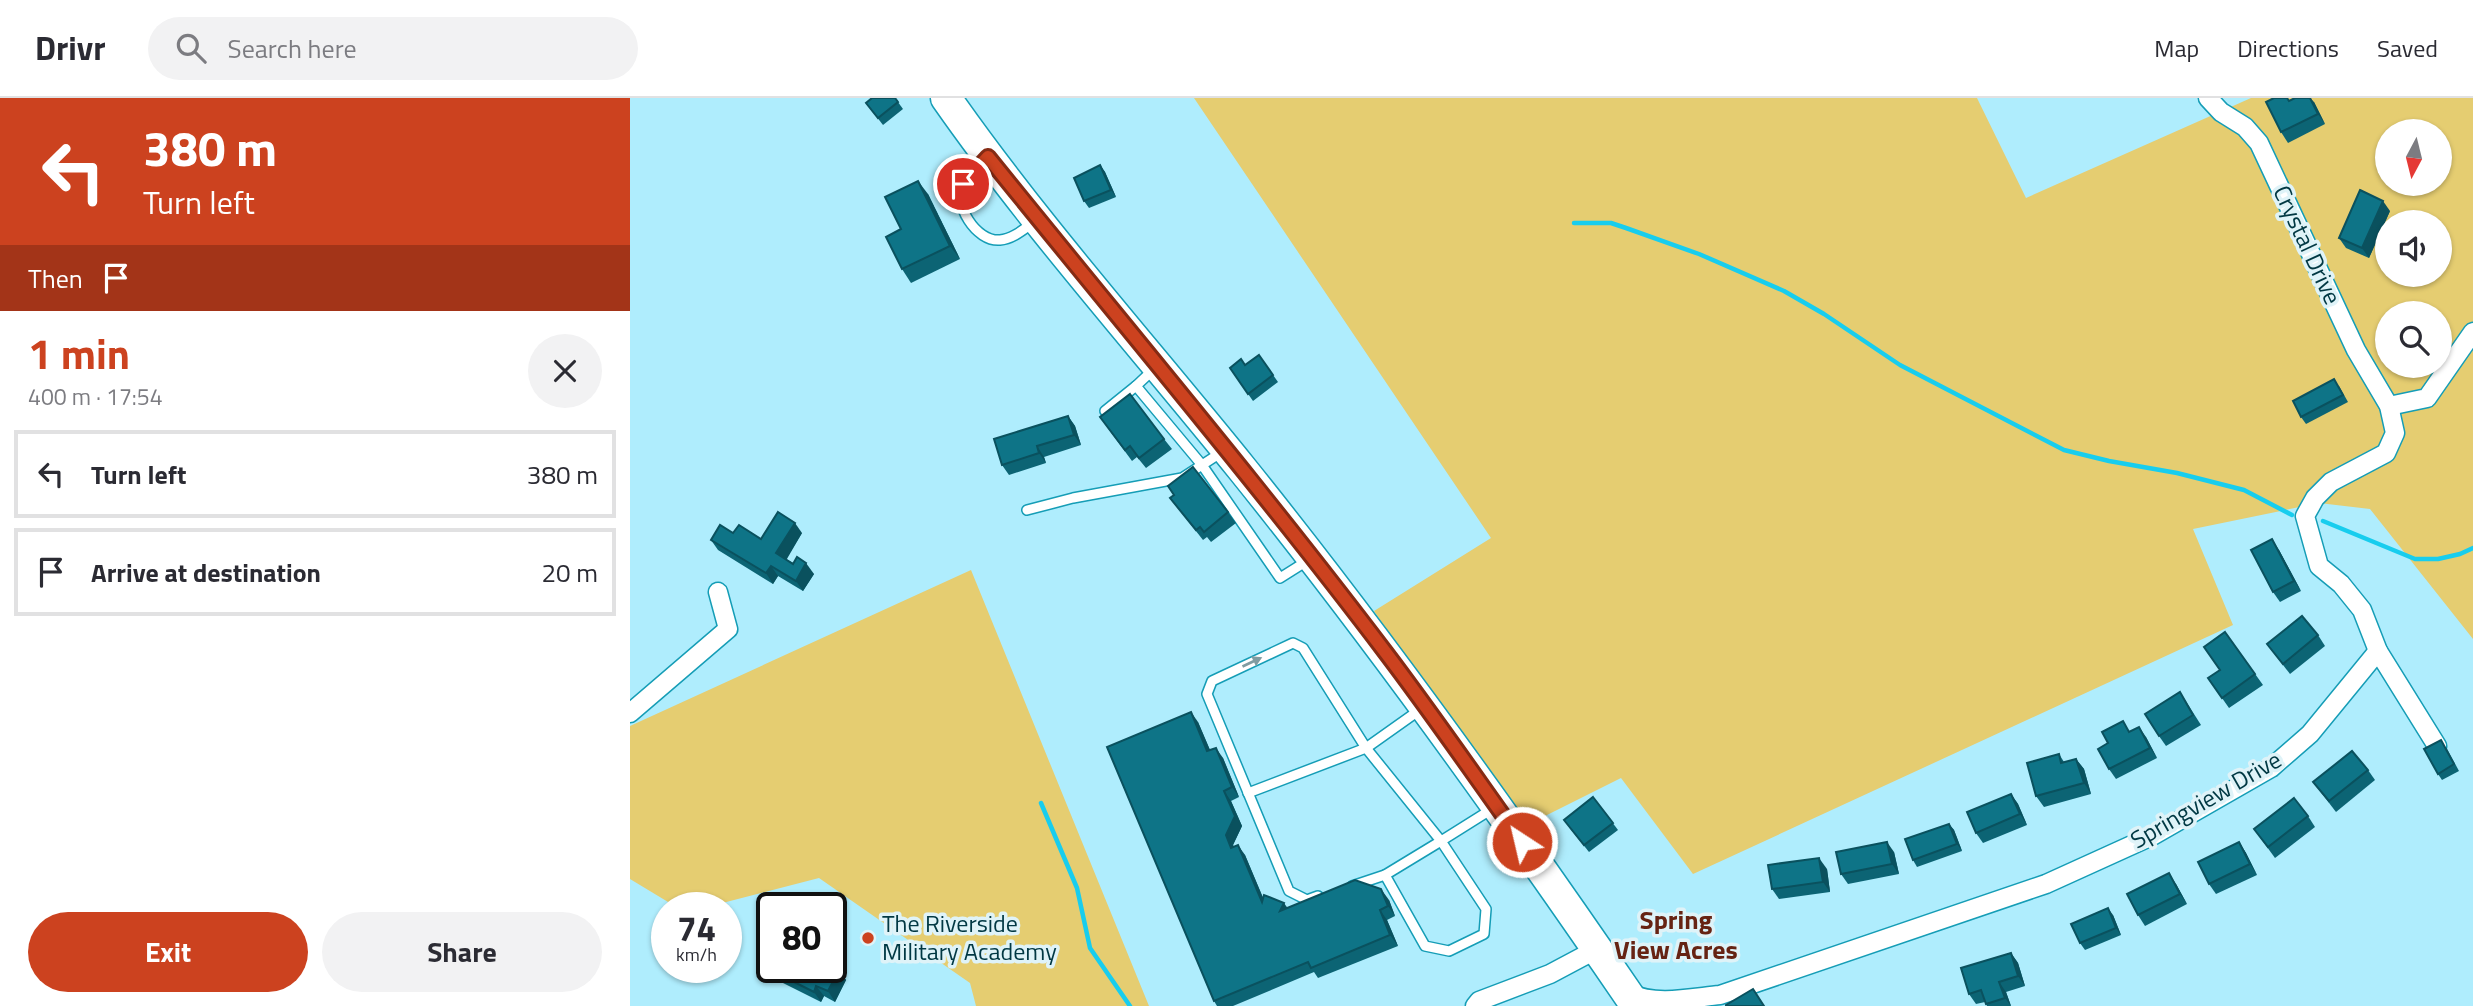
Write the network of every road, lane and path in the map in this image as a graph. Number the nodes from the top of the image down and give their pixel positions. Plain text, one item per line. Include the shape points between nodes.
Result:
1 (946, 98) edge
2 (2208, 98) edge
3 (988, 157) junction
4 (1039, 220) junction
5 (2473, 332) edge
6 (1158, 366) junction
7 (1136, 386) junction
8 (2389, 406) junction
9 (1105, 411) edge
10 (1214, 457) junction
11 (1027, 510) dead end
12 (718, 592) dead end
13 (2378, 651) junction
14 (1425, 706) junction
15 (630, 713) edge
16 (2437, 746) edge
17 (1366, 748) junction
18 (1248, 793) junction
19 (1496, 806) junction
20 (1441, 841) junction
21 (1385, 875) junction
22 (1346, 887) edge
23 (1333, 892) edge
24 (1597, 949) junction
25 (1631, 999) edge
26 (1475, 1006) edge

1 - 3 highway
2 - 8 street, Crystal Drive via 2259,143 2356,350
3 - 4 highway
3 - 4 lane via 963,184 960,196 977,231 1000,240
4 - 6 highway
5 - 8 street via 2427,398
6 - 7 lane
6 - 10 highway
7 - 9 lane
7 - 10 lane
8 - 13 street via 2395,433 2386,453 2331,482 2305,516 2319,566 2362,610
10 - 11 lane via 1182,478
10 - 14 highway via 1312,558
12 - 15 street via 728,629
13 - 16 street
13 - 25 street, Springview Drive via 2311,734 2271,768 2154,835 2046,884 1720,995 1667,1001
14 - 17 lane
14 - 19 highway
17 - 18 lane
18 -> 17 lane via 1207,694 1212,681 1293,643 1303,648
17 - 20 lane
18 - 23 lane via 1289,891 1307,900
19 - 20 lane
19 - 24 highway
20 - 21 lane
20 - 21 lane via 1486,909 1484,934 1449,951 1425,946
21 - 22 lane
24 - 25 highway
24 - 26 street via 1550,974 1479,1000

